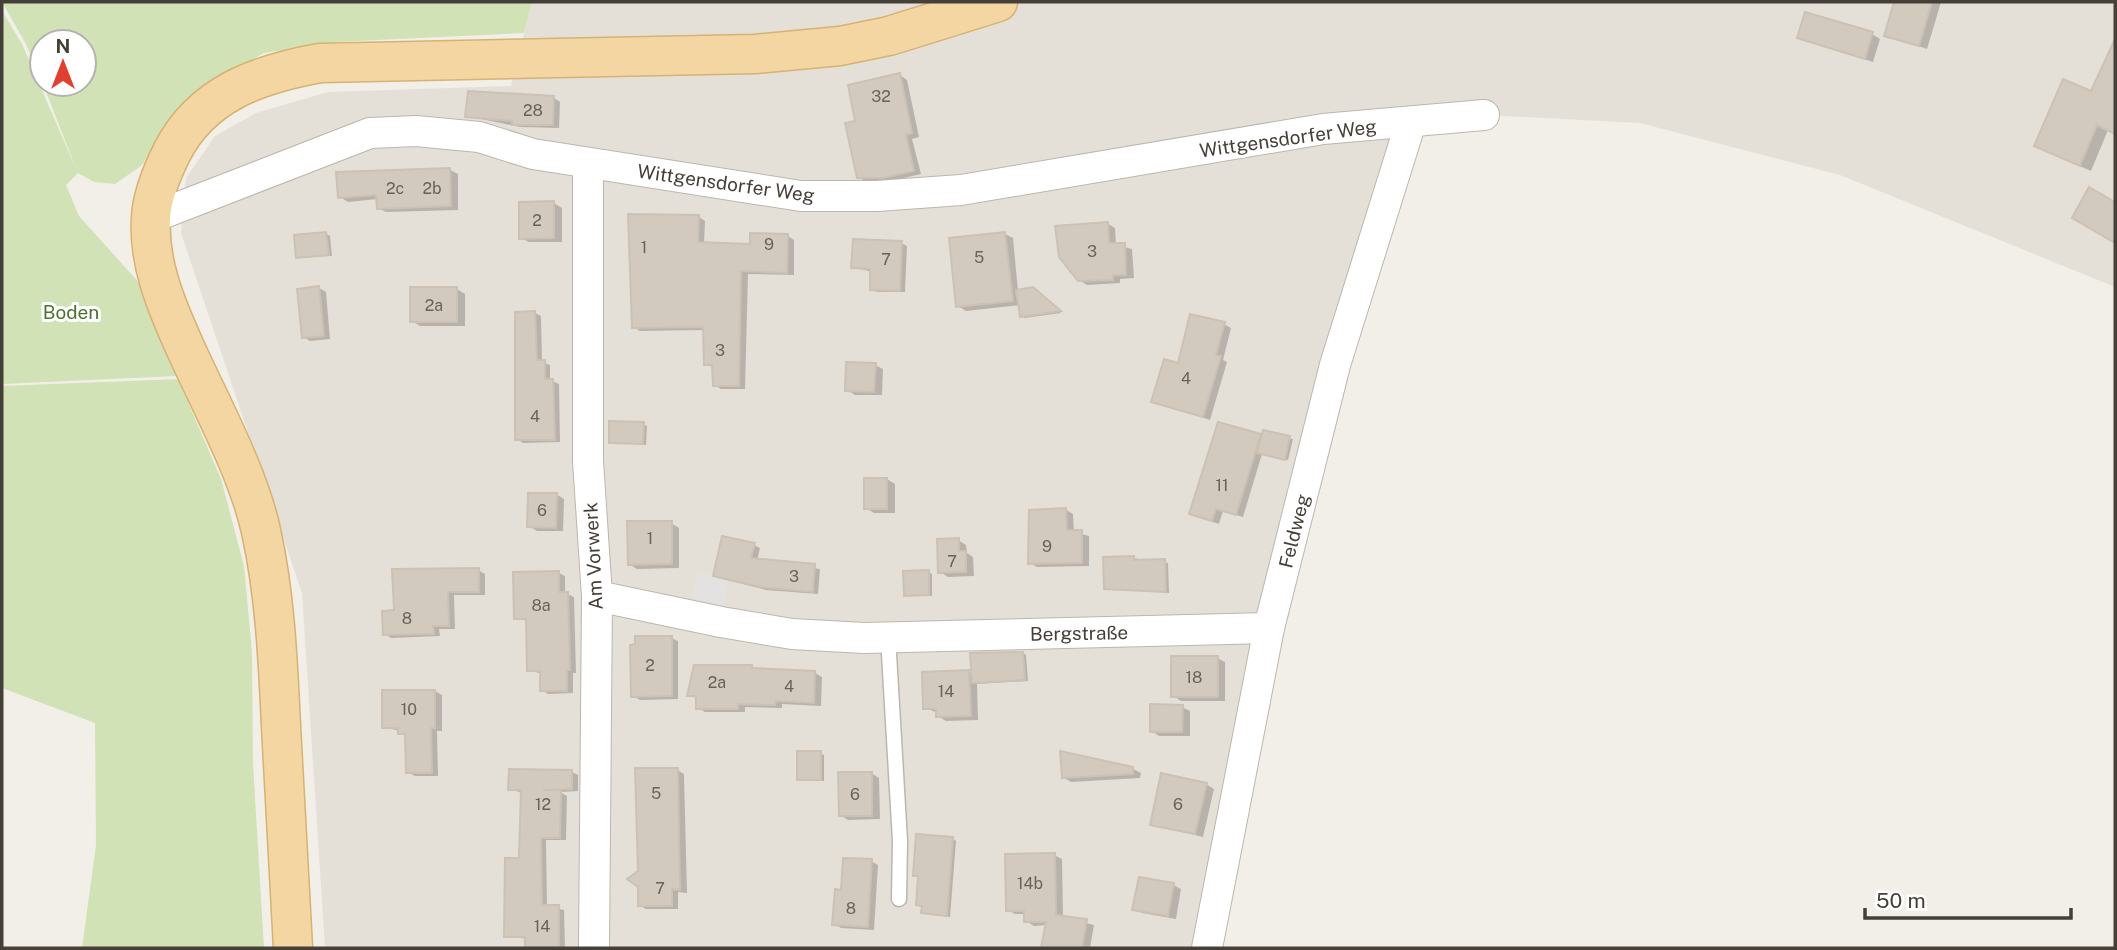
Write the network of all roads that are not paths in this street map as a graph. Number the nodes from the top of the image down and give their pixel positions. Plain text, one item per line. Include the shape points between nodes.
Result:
1 (998, 2) edge
2 (1485, 115) dead end
3 (1411, 122) junction
4 (588, 164) junction
5 (151, 218) junction
6 (597, 596) junction
7 (1269, 628) junction
8 (888, 637) junction
9 (899, 899) dead end
10 (293, 948) edge
11 (594, 948) edge
12 (1207, 948) edge

1 - 5 main road via 889,36 828,47 755,54 320,63 272,72 238,86 177,142 163,170
2 - 3 street, Wittgensdorfer Weg
3 - 4 street, Wittgensdorfer Weg via 1323,129 961,190 877,196 801,196
3 - 7 street, Feldweg via 1335,365
4 - 5 street, Wittgensdorfer Weg via 533,154 479,137 416,131 370,133
4 - 6 street, Am Vorwerk via 588,461
5 - 10 main road via 158,279 168,310 261,529 279,684
6 - 8 street, Bergstraße via 792,634
6 - 11 street, Am Vorwerk
7 - 8 street, Bergstraße
7 - 12 street, Feldweg
8 - 9 lane via 900,828

